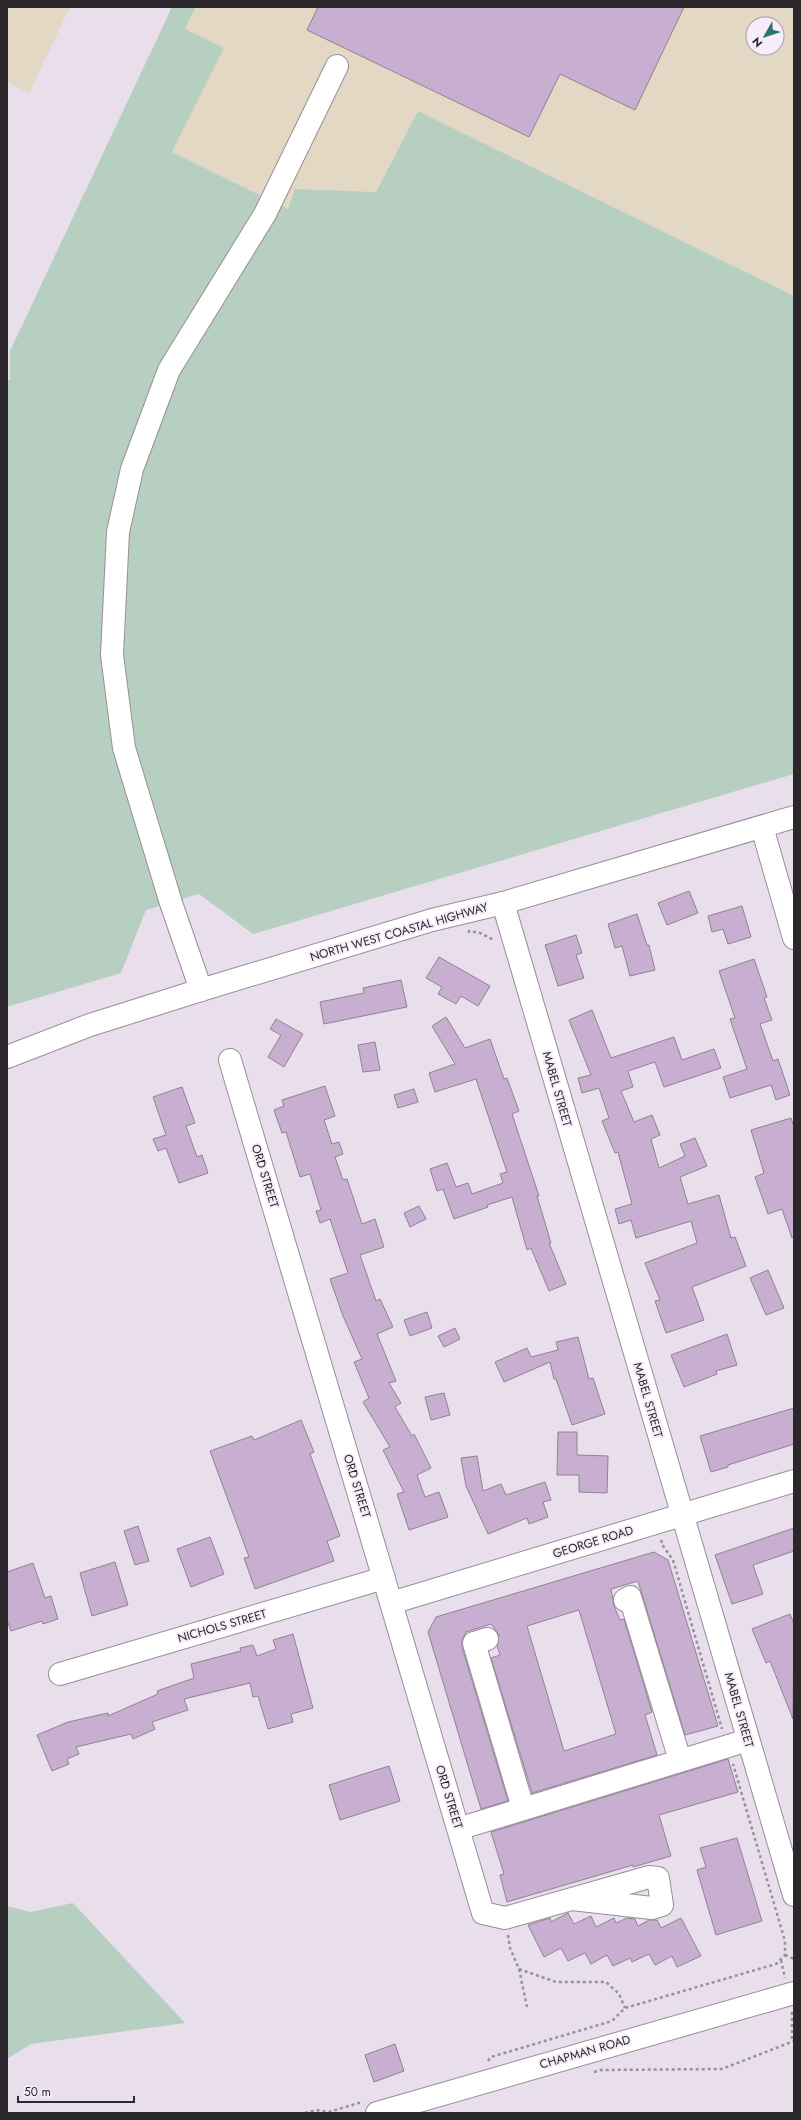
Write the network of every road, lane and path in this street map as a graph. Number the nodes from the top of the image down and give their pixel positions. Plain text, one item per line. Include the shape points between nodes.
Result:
1 (337, 66) dead end
2 (794, 818) edge
3 (762, 827) junction
4 (503, 903) junction
5 (794, 938) edge
6 (201, 990) junction
7 (7, 1057) edge
8 (230, 1060) dead end
9 (794, 1481) edge
10 (682, 1516) junction
11 (384, 1578) junction
12 (625, 1600) dead end
13 (392, 1603) junction
14 (487, 1639) dead end
15 (60, 1674) dead end
16 (748, 1740) junction
17 (680, 1760) junction
18 (523, 1808) junction
19 (458, 1829) junction
20 (794, 1895) edge
21 (572, 1899) dead end
22 (508, 1931) dead end
23 (785, 1955) dead end
24 (794, 1959) edge
25 (519, 1969) junction
26 (790, 1992) edge
27 (527, 2007) dead end
28 (625, 2008) junction
29 (793, 2041) edge
30 (485, 2064) dead end
31 (593, 2072) dead end
32 (372, 2107) edge
33 (305, 2113) edge

1 - 6 main road via 265,214 170,370 132,469 118,532 112,655 124,748 171,903
2 - 3 main road, NORTH WEST COASTAL HIGHWAY
3 - 4 main road, NORTH WEST COASTAL HIGHWAY
3 - 5 main road
4 - 6 main road, NORTH WEST COASTAL HIGHWAY via 432,920
4 - 10 main road, MABEL STREET
6 - 7 main road, NORTH WEST COASTAL HIGHWAY via 90,1025
8 - 11 main road, ORD STREET
9 - 10 main road, GEORGE ROAD
10 - 13 main road, GEORGE ROAD
10 - 16 main road, MABEL STREET
11 - 13 main road, ORD STREET
11 - 15 main road, NICHOLS STREET
12 - 17 main road via 630,1598
13 - 19 main road, ORD STREET
14 - 18 main road via 474,1642
16 - 17 main road
16 - 20 main road, MABEL STREET
17 - 18 main road
18 - 19 main road
19 - 21 main road, ORD STREET via 483,1913 505,1918
22 - 25 path via 510,1948
23 - 24 path
25 - 27 path
25 - 28 path via 556,1982 606,1982 619,1994
26 - 28 path via 781,1960 776,1964
26 - 29 path
26 - 32 main road, CHAPMAN ROAD
28 - 30 path via 612,2021 491,2057
29 - 31 path via 722,2069
32 - 33 path via 330,2112 316,2110

